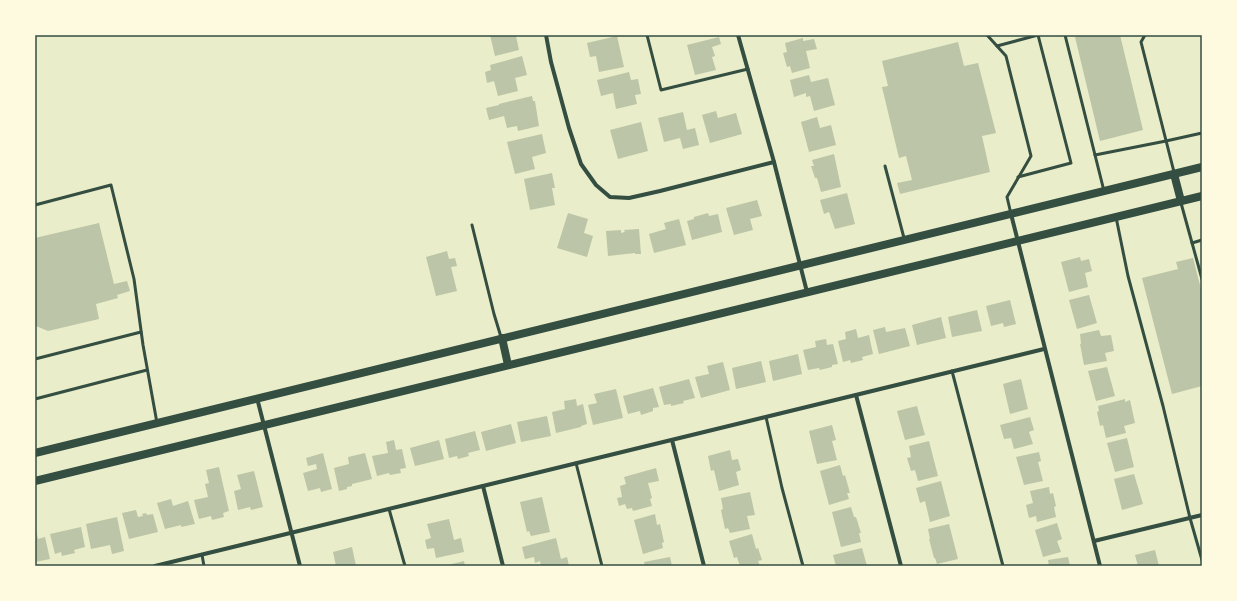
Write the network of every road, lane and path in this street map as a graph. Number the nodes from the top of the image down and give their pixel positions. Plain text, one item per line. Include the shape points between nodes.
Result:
1 (546, 35) edge
2 (647, 35) edge
3 (738, 35) edge
4 (987, 35) edge
5 (1065, 35) edge
6 (1145, 35) edge
7 (997, 46) junction
8 (749, 69) junction
9 (1202, 133) edge
10 (1166, 141) junction
11 (1095, 154) junction
12 (774, 162) junction
13 (885, 166) dead end
14 (1202, 167) edge
15 (1174, 174) junction
16 (1018, 176) junction
17 (1104, 191) junction
18 (1202, 196) edge
19 (1180, 201) junction
20 (35, 205) edge
21 (1011, 214) junction
22 (1116, 217) junction
23 (472, 225) dead end
24 (905, 240) junction
25 (1202, 240) edge
26 (1018, 241) junction
27 (1192, 243) junction
28 (801, 265) junction
29 (1202, 278) edge
30 (807, 292) junction
31 (141, 332) junction
32 (502, 338) junction
33 (1044, 348) junction
34 (35, 359) edge
35 (508, 365) junction
36 (147, 370) junction
37 (952, 371) junction
38 (856, 395) junction
39 (257, 398) junction
40 (35, 399) edge
41 (766, 417) junction
42 (157, 423) junction
43 (264, 425) junction
44 (672, 440) junction
45 (35, 453) edge
46 (576, 463) junction
47 (35, 481) edge
48 (483, 486) junction
49 (390, 509) junction
50 (1202, 516) edge
51 (1190, 518) junction
52 (291, 533) junction
53 (1094, 541) junction
54 (202, 555) junction
55 (1202, 560) edge
56 (155, 566) edge
57 (204, 566) edge
58 (300, 566) edge
59 (405, 566) edge
60 (504, 566) edge
61 (602, 566) edge
62 (704, 566) edge
63 (803, 566) edge
64 (900, 566) edge
65 (1003, 566) edge
66 (1100, 566) edge

1 - 12 street via 569,128 581,164 596,185 610,197 629,198
2 - 8 lane via 661,90
3 - 8 street
4 - 7 lane
5 - 11 lane
6 - 10 lane via 1141,42
7 - 16 lane via 1006,56 1031,156
7 - 16 lane via 1038,35 1071,163
8 - 12 street
9 - 10 lane
10 - 11 lane
10 - 15 lane
11 - 17 lane
12 - 28 street
13 - 24 lane
14 - 15 main road
15 - 17 main road
15 - 19 main road
16 - 21 lane via 1007,197
17 - 21 main road
18 - 19 main road
19 - 22 main road
19 - 27 lane
20 - 31 lane via 111,186 134,279
21 - 24 main road
21 - 26 street
22 - 26 main road
22 - 51 lane via 1128,276
23 - 32 lane
24 - 28 main road
25 - 27 lane
26 - 30 main road
26 - 33 street
27 - 29 lane
28 - 30 street
28 - 32 main road
30 - 35 main road
31 - 34 lane
31 - 36 lane
32 - 35 main road
32 - 39 main road
33 - 37 street
33 - 53 street
35 - 43 main road
36 - 40 lane
36 - 42 lane
37 - 38 street
37 - 65 lane
38 - 41 street
38 - 64 street
39 - 42 main road
39 - 43 street
41 - 44 street
41 - 63 lane
42 - 45 main road
43 - 47 main road
43 - 52 street
44 - 46 street
44 - 62 street
46 - 48 street
46 - 61 lane
48 - 49 street
48 - 60 street
49 - 52 street
49 - 59 lane
50 - 51 street
51 - 53 street
51 - 55 lane
52 - 54 street
52 - 58 street
53 - 66 street
54 - 56 street
54 - 57 lane

